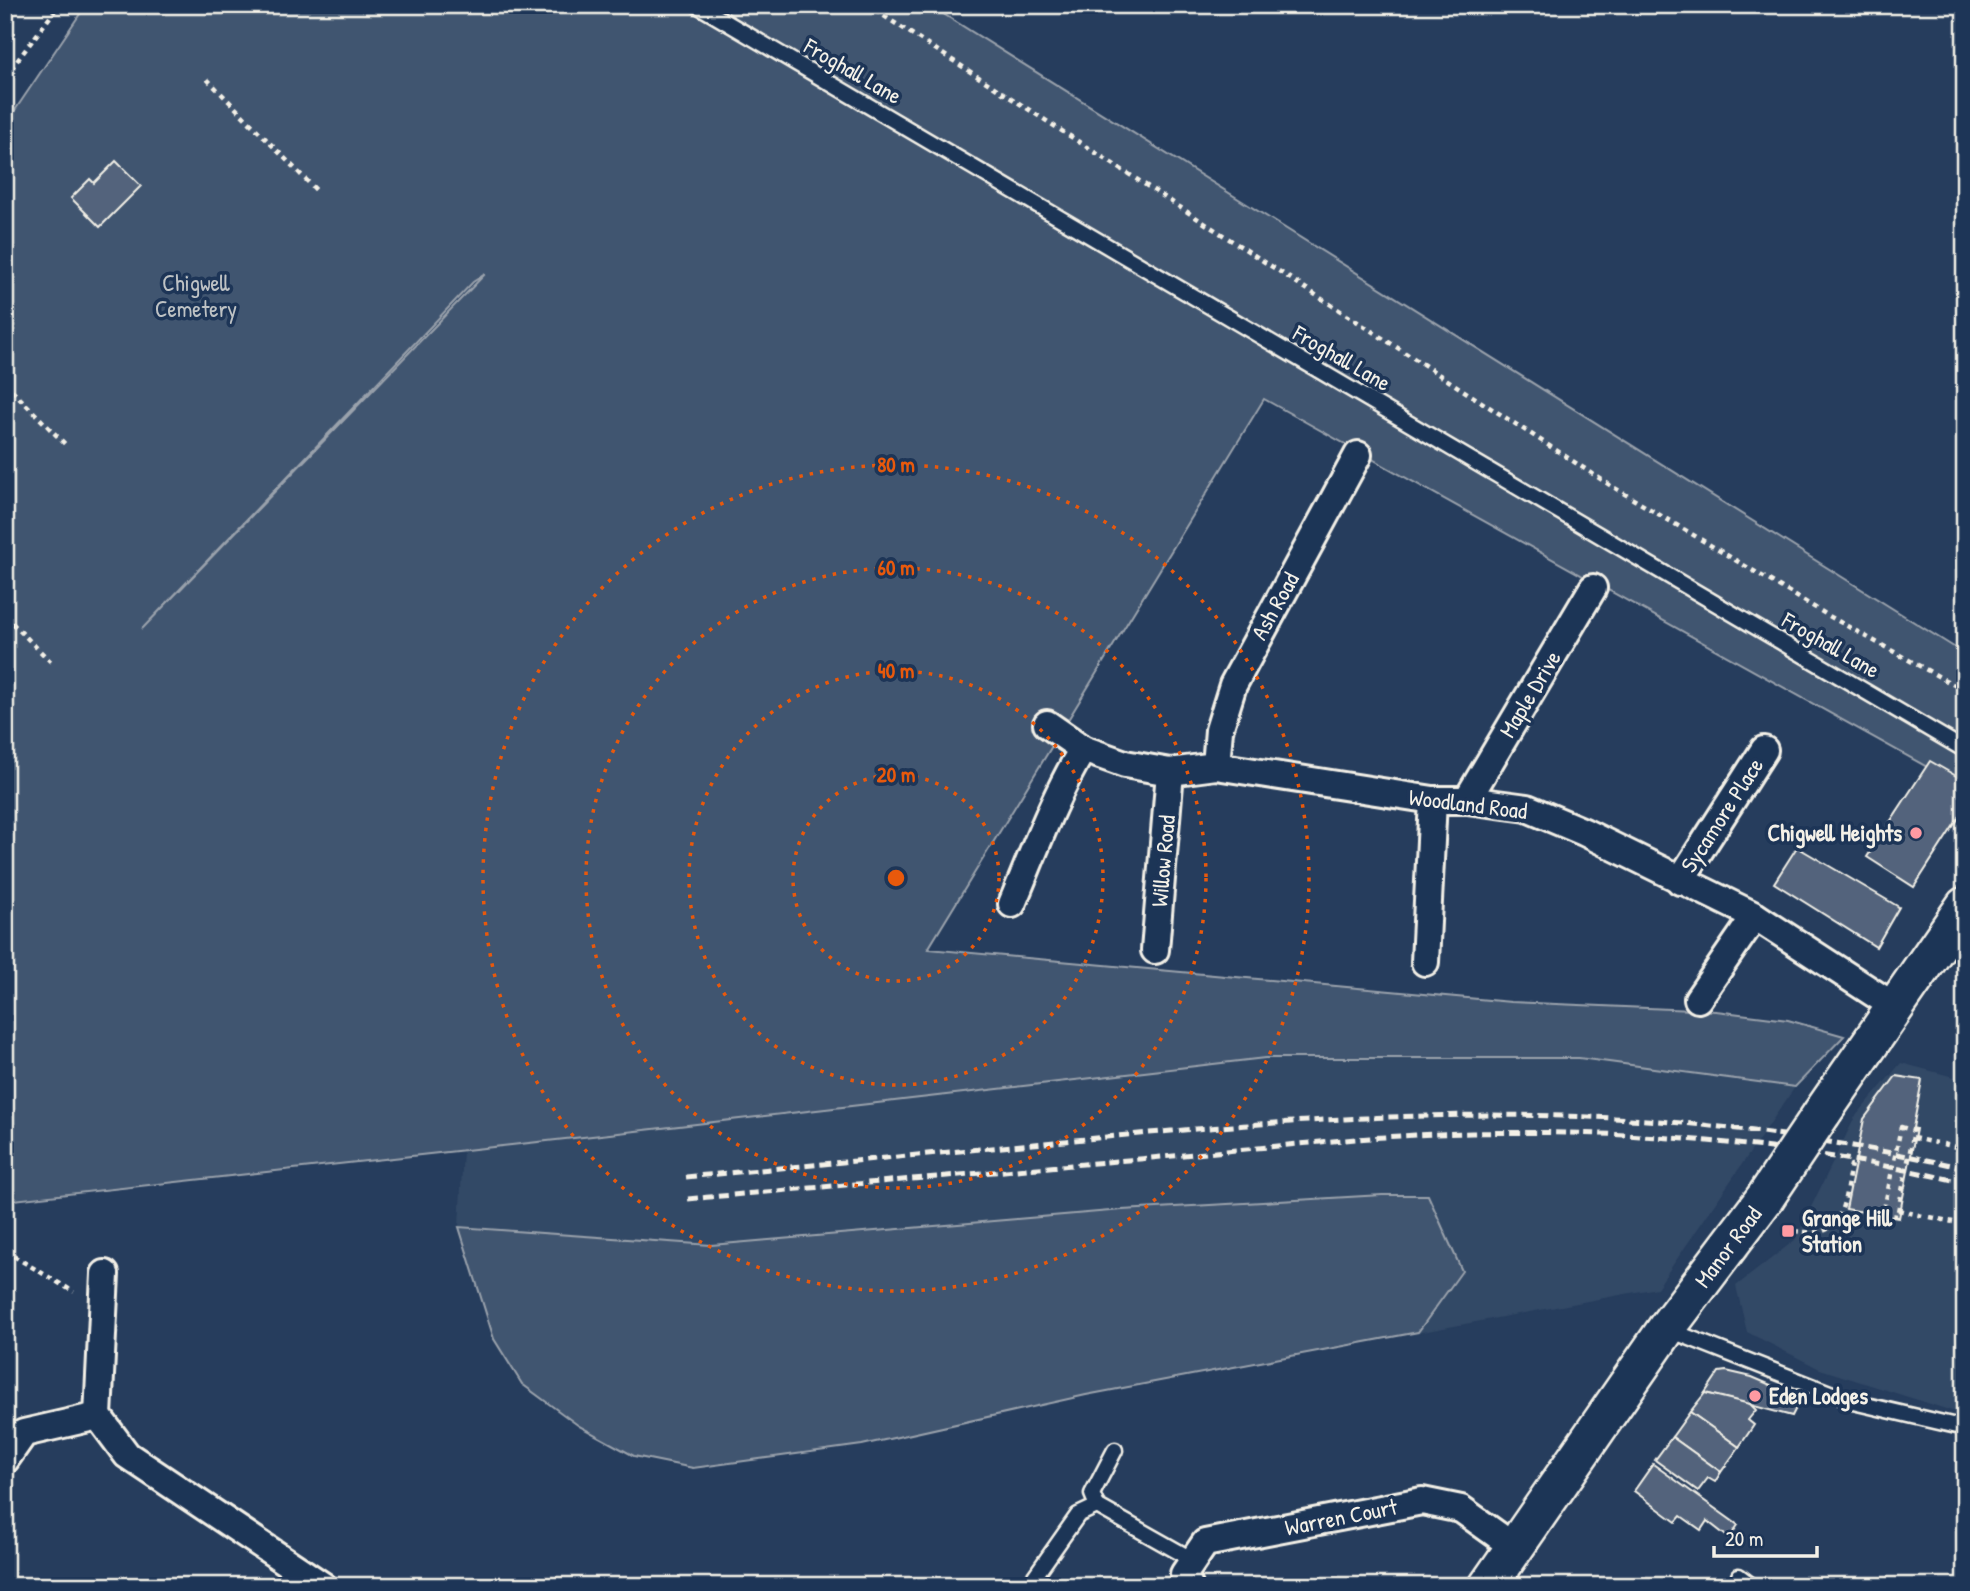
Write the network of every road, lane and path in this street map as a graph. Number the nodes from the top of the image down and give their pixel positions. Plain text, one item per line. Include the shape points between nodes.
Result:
1 (59, 5) edge
2 (697, 5) edge
3 (867, 5) edge
4 (5, 77) edge
5 (207, 79) dead end
6 (317, 191) dead end
7 (5, 383) edge
8 (65, 444) dead end
9 (1358, 455) dead end
10 (1592, 588) dead end
11 (5, 616) edge
12 (51, 662) dead end
13 (1965, 691) edge
14 (1046, 724) dead end
15 (1083, 748) junction
16 (1763, 750) dead end
17 (1965, 750) edge
18 (1216, 766) junction
19 (1170, 772) junction
20 (1433, 800) junction
21 (1467, 800) junction
22 (1680, 881) junction
23 (1012, 904) dead end
24 (1965, 906) edge
25 (1755, 916) junction
26 (1155, 950) dead end
27 (1425, 962) dead end
28 (1698, 999) dead end
29 (1895, 1007) junction
30 (1913, 1138) junction
31 (1936, 1143) dead end
32 (1942, 1144) dead end
33 (1965, 1149) edge
34 (1898, 1210) junction
35 (1923, 1216) dead end
36 (1930, 1217) dead end
37 (1953, 1222) dead end
38 (5, 1251) edge
39 (105, 1274) dead end
40 (104, 1304) junction
41 (1666, 1329) junction
42 (98, 1416) junction
43 (1965, 1427) edge
44 (1115, 1450) dead end
45 (5, 1460) edge
46 (1097, 1506) junction
47 (1514, 1547) junction
48 (1193, 1560) junction
49 (1739, 1576) dead end
50 (323, 1586) edge
51 (1028, 1586) edge
52 (1189, 1586) edge
53 (1488, 1586) edge
54 (1752, 1586) edge

1 - 4 path
2 - 17 lane, Froghall Lane
3 - 13 path via 1613,487
5 - 6 path
7 - 8 path
9 - 18 street, Ash Road via 1233,685 1219,730
10 - 21 street, Maple Drive
11 - 12 path
14 - 15 street, Woodland Road
15 - 19 street, Woodland Road via 1125,764
15 - 23 street via 1062,785
16 - 22 street, Sycamore Place
18 - 19 street, Woodland Road
18 - 20 street, Woodland Road
19 - 26 street, Willow Road
20 - 21 street, Woodland Road
20 - 27 street
21 - 22 street, Woodland Road via 1527,808
22 - 25 street, Woodland Road
24 - 29 main road, Manor Road
25 - 28 street
25 - 29 street, Woodland Road
29 - 41 main road, Manor Road, bridge via 1765,1198
30 - 31 path
30 - 34 path, bridge
30 - 34 path, bridge via 1914,1130 1901,1127 1883,1214 1897,1216
32 - 33 path
34 - 35 path
36 - 37 path
38 - 40 path via 66,1288
39 - 40 street
40 - 42 street
41 - 43 lane via 1853,1402
41 - 47 main road, Manor Road
42 - 45 street via 24,1433
42 - 50 street via 127,1455
44 - 46 lane via 1092,1494
46 - 48 lane
46 - 51 lane via 1078,1515
47 - 48 street, Warren Court via 1461,1509 1422,1502 1205,1543
47 - 53 main road, Manor Road
48 - 52 street via 1184,1574
49 - 54 lane

